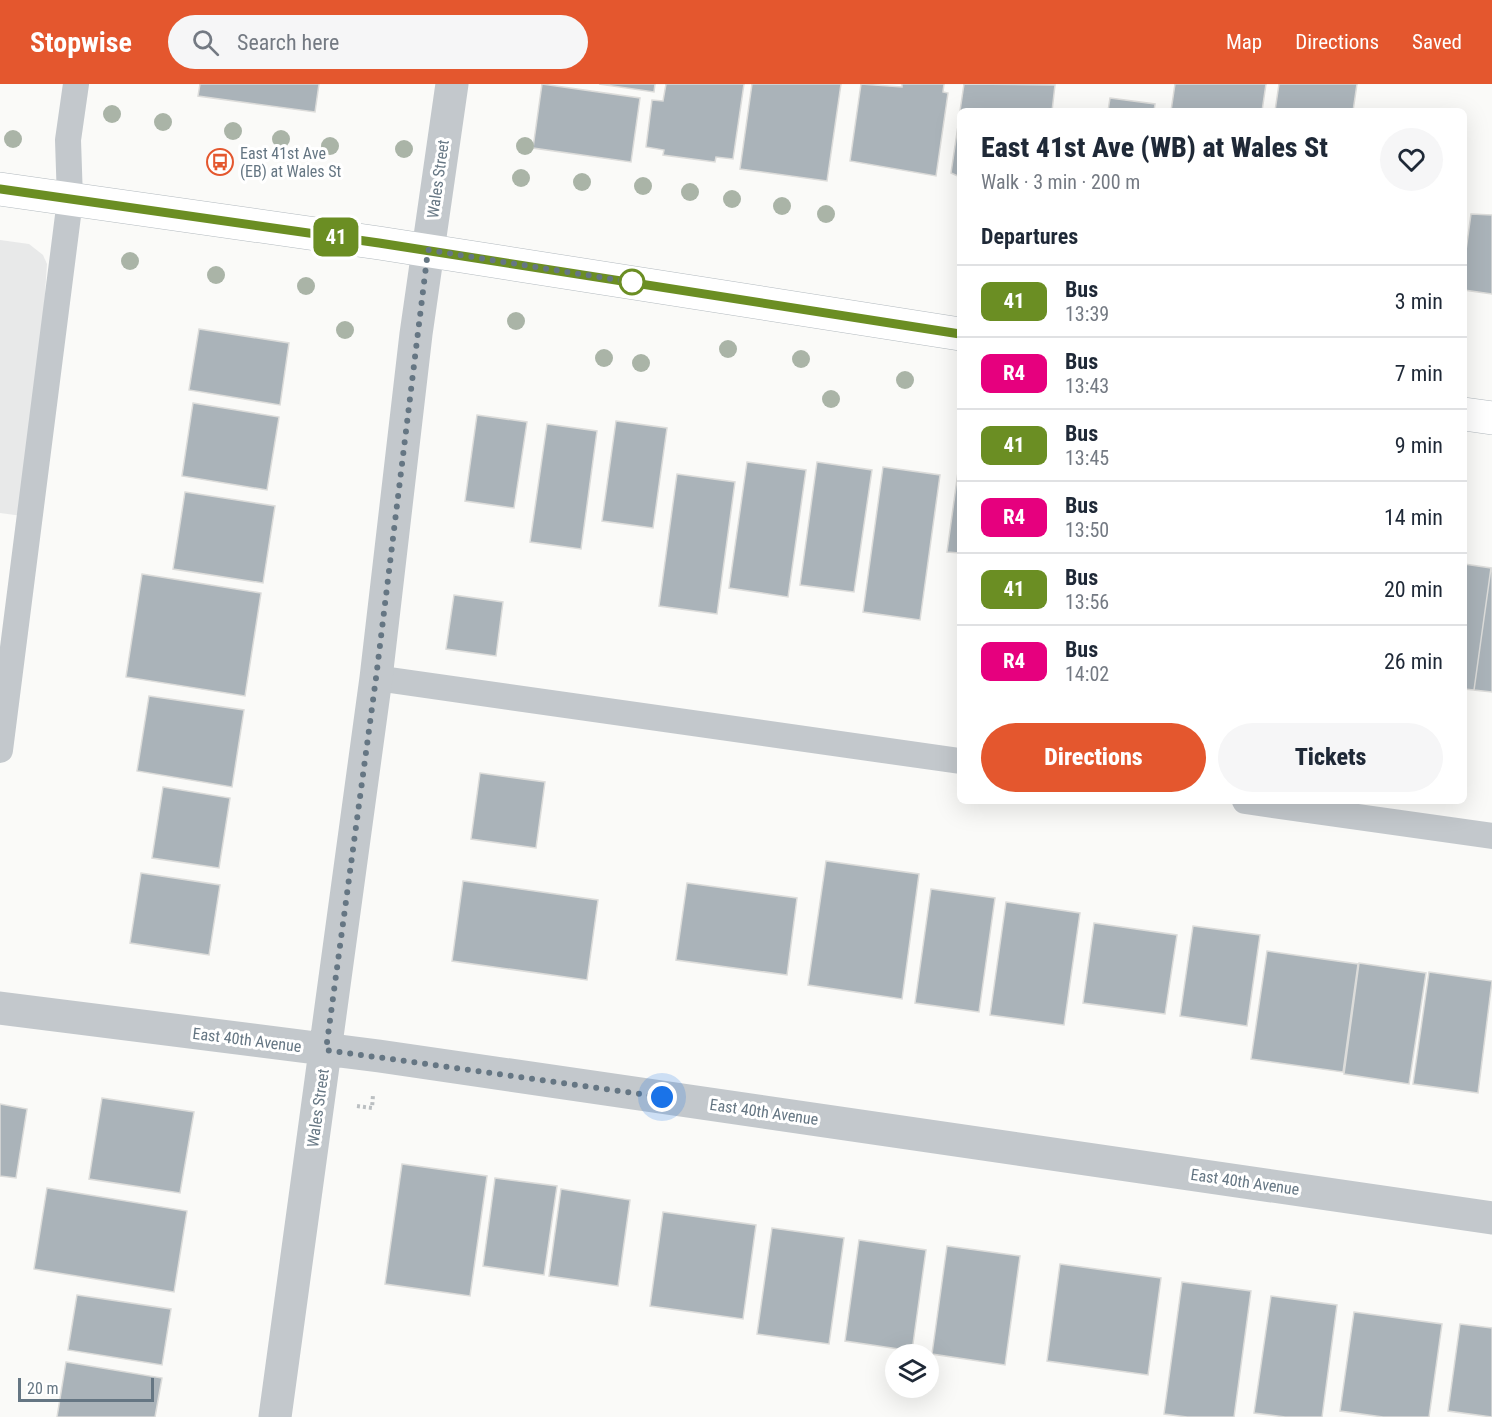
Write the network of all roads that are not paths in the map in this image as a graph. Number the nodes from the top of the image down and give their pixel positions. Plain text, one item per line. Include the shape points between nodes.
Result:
1 (76, 84) edge
2 (452, 84) edge
3 (0, 189) edge
4 (70, 200) junction
5 (428, 250) junction
6 (957, 334) edge
7 (1467, 414) edge
8 (1492, 418) edge
9 (376, 678) junction
10 (0, 750) edge
11 (957, 761) edge
12 (1266, 804) edge
13 (1492, 836) edge
14 (0, 1008) edge
15 (326, 1050) junction
16 (1492, 1218) edge
17 (278, 1417) edge

1 - 4 lane via 68,140
2 - 5 street, Wales Street
3 - 4 main road
4 - 5 main road
4 - 10 lane
5 - 6 main road
5 - 9 street, Wales Street
7 - 8 main road
9 - 11 lane
9 - 15 street, Wales Street
12 - 13 lane
14 - 15 street, East 40th Avenue
15 - 16 street, East 40th Avenue
15 - 17 street, Wales Street

